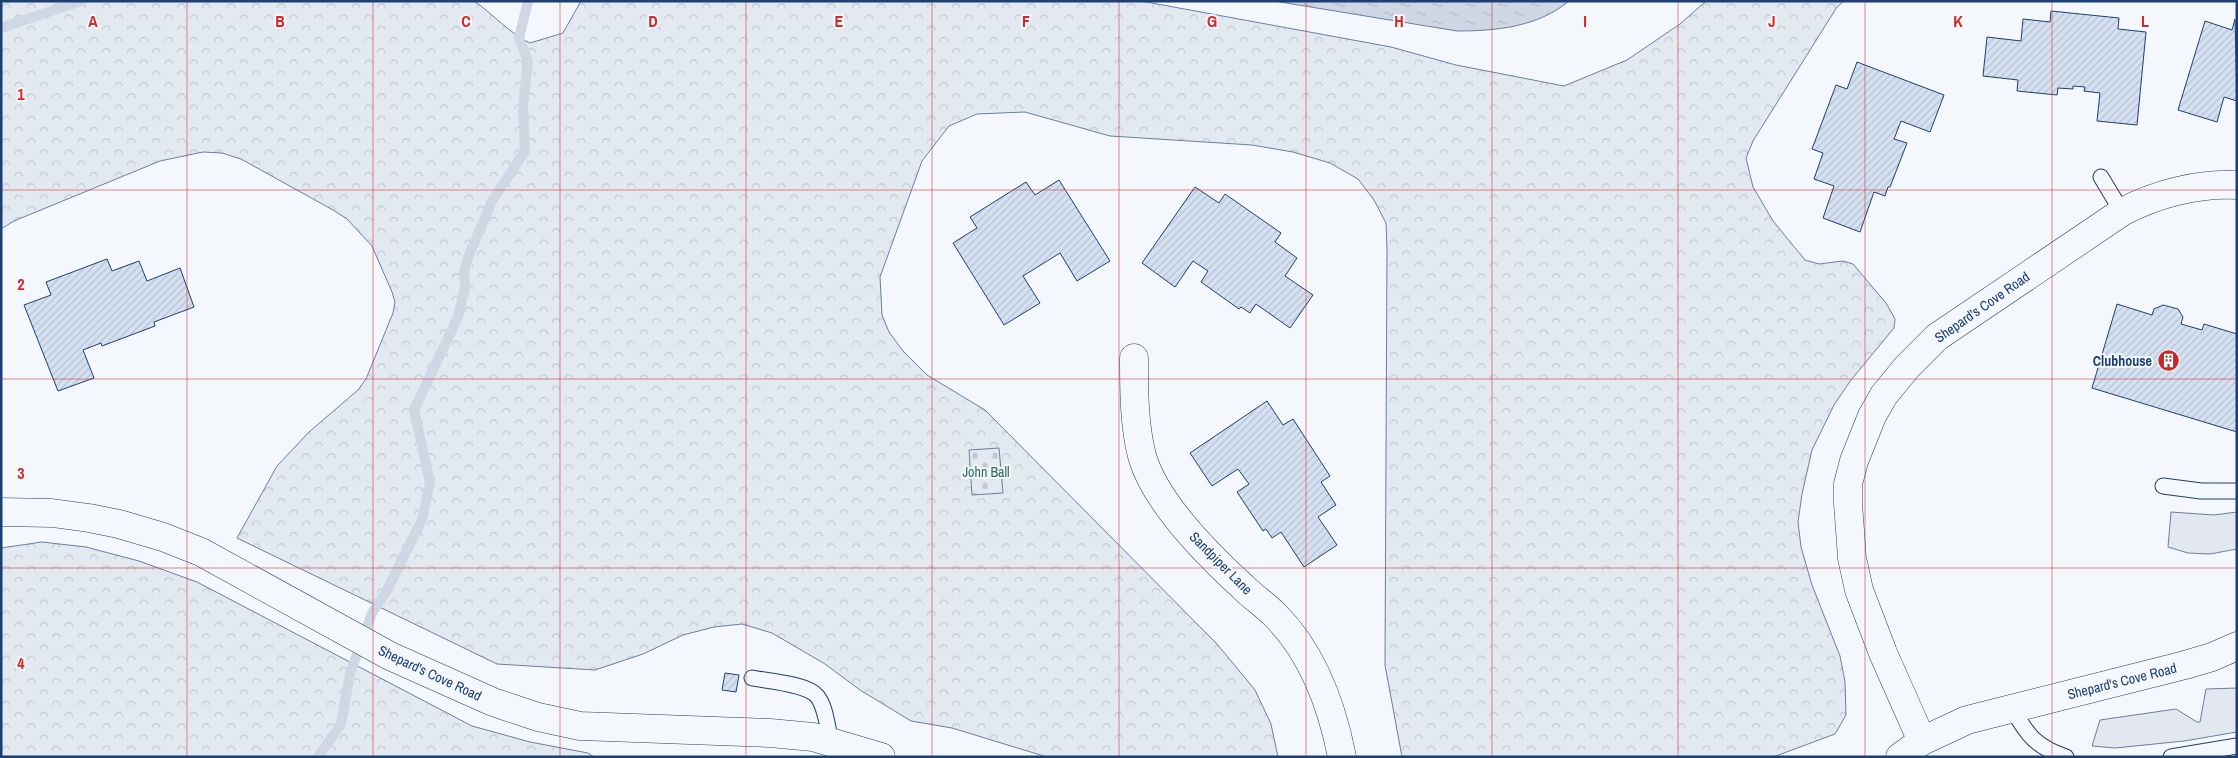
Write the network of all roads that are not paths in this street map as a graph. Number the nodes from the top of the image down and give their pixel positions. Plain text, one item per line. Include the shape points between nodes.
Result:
1 (2101, 177) dead end
2 (2237, 185) edge
3 (2122, 212) junction
4 (1134, 358) dead end
5 (2163, 486) dead end
6 (2237, 491) edge
7 (1, 512) edge
8 (2237, 646) edge
9 (752, 678) dead end
10 (2012, 708) junction
11 (831, 741) junction
12 (2237, 746) edge
13 (1911, 749) edge
14 (880, 757) edge
15 (1342, 757) edge
16 (2066, 757) edge
17 (2171, 757) edge

1 - 3 lane
2 - 3 street, Shepard's Cove Road via 2185,189 2141,202
3 - 13 street, Shepard's Cove Road via 1937,337 1884,396 1872,416 1854,461 1848,484 1848,503 1851,548 1859,590 1883,653
4 - 15 street, Sandpiper Lane via 1142,457 1160,494 1208,552 1275,615 1309,662 1322,688
5 - 6 lane
7 - 11 street, Shepard's Cove Road via 89,518 163,537 201,552 390,656 493,702 538,717 580,726 770,733
8 - 10 street, Shepard's Cove Road via 2185,666
9 - 11 lane via 807,689 816,695
10 - 13 street, Shepard's Cove Road via 1967,720
10 - 16 lane via 2034,742
11 - 14 street, Shepard's Cove Road
12 - 17 lane

